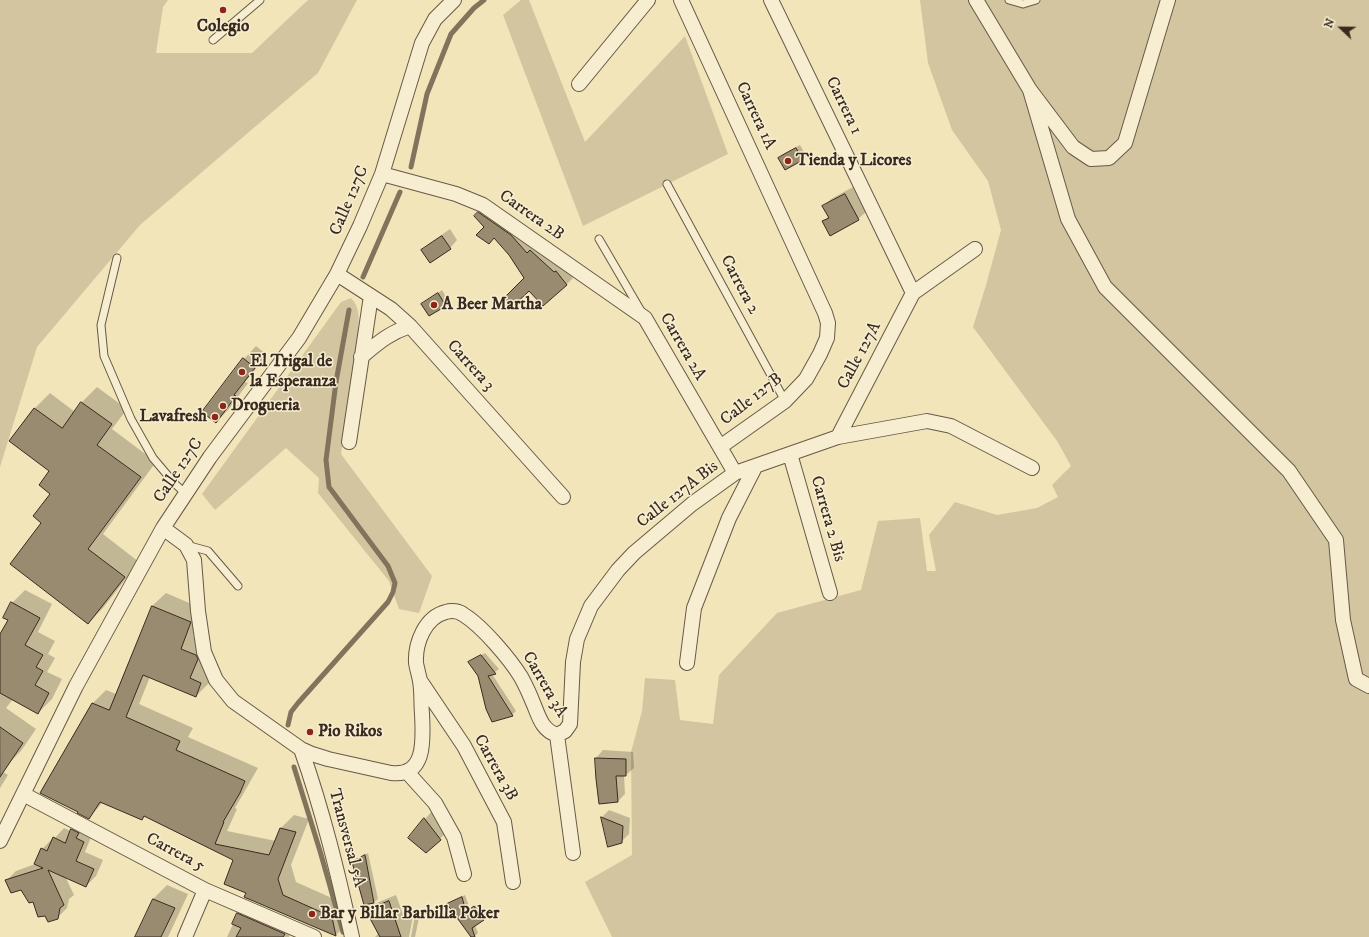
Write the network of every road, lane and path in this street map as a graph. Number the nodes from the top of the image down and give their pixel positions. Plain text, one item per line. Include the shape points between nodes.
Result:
1 (260, 0) edge
2 (454, 0) edge
3 (648, 0) edge
4 (682, 0) edge
5 (771, 0) edge
6 (976, 0) edge
7 (1009, 0) edge
8 (1036, 0) edge
9 (1168, 0) edge
10 (213, 40) dead end
11 (579, 84) dead end
12 (1030, 90) junction
13 (382, 174) junction
14 (668, 184) dead end
15 (599, 239) dead end
16 (975, 249) dead end
17 (117, 258) dead end
18 (337, 274) junction
19 (913, 293) junction
20 (370, 296) junction
21 (825, 313) joint
22 (645, 318) junction
23 (410, 326) junction
24 (361, 357) junction
25 (785, 401) junction
26 (838, 437) junction
27 (349, 442) dead end
28 (720, 447) junction
29 (790, 454) junction
30 (755, 466) junction
31 (1032, 468) dead end
32 (734, 473) junction
33 (185, 493) junction
34 (562, 497) dead end
35 (163, 528) junction
36 (186, 545) junction
37 (238, 586) dead end
38 (830, 593) dead end
39 (687, 664) dead end
40 (421, 682) junction
41 (1369, 686) edge
42 (557, 735) junction
43 (302, 749) junction
44 (407, 772) junction
45 (23, 794) junction
46 (1, 835) edge
47 (573, 853) dead end
48 (464, 874) dead end
49 (513, 882) dead end
50 (205, 890) junction
51 (184, 937) edge
52 (314, 937) edge
53 (352, 937) edge

1 - 10 lane
2 - 13 street, Calle 127C via 435,19 422,43
3 - 11 street
4 - 21 street, Carrera 1A
5 - 19 street, Carrera 1
6 - 12 street
7 - 8 lane via 1023,4
9 - 12 street via 1125,143 1110,158 1090,158 1073,147
12 - 41 street via 1068,219 1105,287 1289,471 1336,540 1343,620 1356,679
13 - 18 street, Calle 127C
13 - 22 street, Carrera 2B via 456,194 483,205
14 - 25 lane, Carrera 2
15 - 22 lane, Carrera 2A
16 - 19 street
17 - 33 lane via 101,325 104,356 131,420 153,458
18 - 20 street, Carrera 3
18 - 33 street, Calle 127C via 299,338
19 - 26 street, Calle 127A
20 - 23 street, Carrera 3 via 391,309
20 - 24 street
21 - 25 street, Calle 127B via 828,323 827,338 820,354 806,380
22 - 28 street, Carrera 2A
23 - 24 street via 383,338
23 - 34 street, Carrera 3
24 - 27 street
25 - 28 street, Calle 127B
26 - 29 street, Calle 127A Bis
26 - 31 street, Calle 127A Bis via 927,421 951,426
28 - 32 street, Carrera 2A
29 - 30 street, Calle 127A Bis
29 - 38 street, Carrera 2 Bis
30 - 32 street, Calle 127A Bis
30 - 39 street via 729,518 694,608
32 - 42 street, Calle 127A Bis via 692,504 634,553 591,606 577,639 573,662 570,724 565,731
33 - 35 street, Calle 127C
35 - 36 street
35 - 45 street, Calle 127C via 76,686
36 - 37 lane via 208,551
36 - 43 street via 194,560 204,652 216,680 233,701
40 - 42 street, Carrera 3A via 416,663 423,630 446,612 456,611 482,630 506,656 527,689 544,727
40 - 44 street via 422,748 413,768
40 - 49 street, Carrera 3B via 464,746 504,822
42 - 47 street, Carrera 3A
43 - 44 street via 328,759 391,773
43 - 53 street, Transversal 5A via 316,790
44 - 48 street via 435,803 454,837
45 - 46 street, Calle 127C
45 - 50 street, Carrera 5
50 - 51 street
50 - 52 street, Carrera 5

